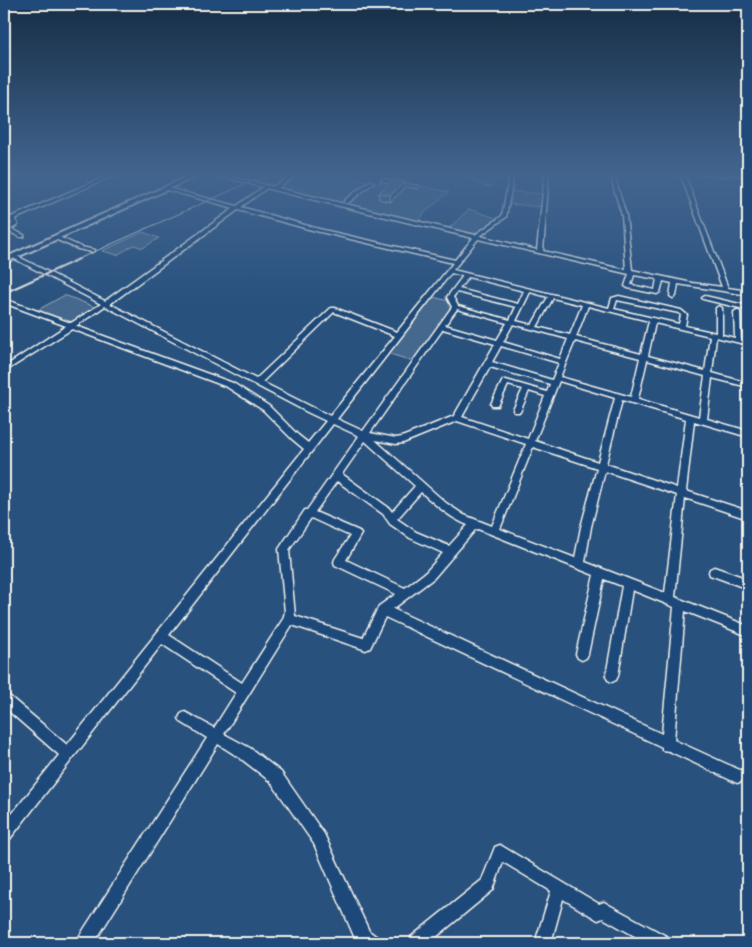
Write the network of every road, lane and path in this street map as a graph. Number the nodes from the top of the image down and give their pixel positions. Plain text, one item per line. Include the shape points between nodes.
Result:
1 (15, 217) edge
2 (104, 217) edge
3 (225, 217) edge
4 (273, 217) edge
5 (395, 217) edge
6 (504, 217) edge
7 (543, 217) edge
8 (624, 217) edge
9 (699, 217) edge
10 (5, 229) edge
11 (22, 236) dead end
12 (476, 236) junction
13 (56, 238) junction
14 (92, 250) dead end
15 (540, 252) junction
16 (15, 256) junction
17 (4, 261) edge
18 (456, 262) junction
19 (449, 271) junction
20 (630, 272) junction
21 (467, 275) junction
22 (660, 278) junction
23 (675, 282) junction
24 (456, 290) junction
25 (528, 290) junction
26 (726, 290) junction
27 (748, 293) edge
28 (551, 296) junction
29 (673, 296) dead end
30 (705, 298) dead end
31 (4, 301) edge
32 (105, 304) junction
33 (586, 304) junction
34 (520, 306) junction
35 (455, 307) junction
36 (719, 308) dead end
37 (748, 308) edge
38 (611, 310) junction
39 (737, 312) dead end
40 (652, 320) junction
41 (512, 322) junction
42 (441, 326) junction
43 (71, 327) junction
44 (534, 327) junction
45 (682, 327) junction
46 (399, 335) junction
47 (716, 336) junction
48 (572, 338) junction
49 (738, 341) junction
50 (499, 343) junction
51 (748, 343) edge
52 (643, 357) junction
53 (563, 362) junction
54 (488, 364) junction
55 (4, 370) edge
56 (708, 374) junction
57 (555, 381) junction
58 (257, 382) junction
59 (748, 385) edge
60 (527, 388) junction
61 (550, 395) junction
62 (619, 397) junction
63 (634, 401) junction
64 (495, 404) dead end
65 (517, 410) dead end
66 (690, 417) junction
67 (458, 418) junction
68 (332, 420) junction
69 (703, 420) junction
70 (748, 434) edge
71 (364, 435) junction
72 (530, 442) junction
73 (310, 449) junction
74 (601, 466) junction
75 (336, 475) junction
76 (420, 486) junction
77 (682, 493) junction
78 (308, 513) junction
79 (748, 515) edge
80 (392, 518) junction
81 (477, 525) junction
82 (495, 531) junction
83 (451, 552) junction
84 (580, 564) junction
85 (714, 572) dead end
86 (600, 573) junction
87 (628, 584) junction
88 (748, 584) edge
89 (406, 594) junction
90 (668, 600) junction
91 (680, 605) junction
92 (383, 610) junction
93 (289, 619) junction
94 (748, 631) edge
95 (162, 637) junction
96 (582, 654) dead end
97 (612, 676) dead end
98 (244, 692) junction
99 (4, 699) edge
100 (185, 718) dead end
101 (216, 736) junction
102 (667, 745) junction
103 (68, 754) junction
104 (737, 776) dead end
105 (4, 835) edge
106 (559, 888) junction
107 (363, 941) edge
108 (86, 943) edge
109 (417, 943) edge
110 (543, 943) edge
111 (662, 943) edge

1 - 10 street via 15,225
2 - 13 main road
3 - 32 street
4 - 18 street
5 - 12 street
6 - 12 street
7 - 15 street
8 - 20 street
9 - 26 street
10 - 11 street
12 - 15 street
12 - 18 street
13 - 14 street
13 - 16 main road
15 - 20 street
16 - 17 main road
16 - 32 street
18 - 19 street
19 - 21 street
19 - 46 street
20 - 22 street
20 - 22 street via 628,286 657,292
21 - 24 street
21 - 25 street
22 - 23 street
23 - 26 street
23 - 29 street
24 - 34 street
24 - 35 street via 450,297
25 - 28 street
25 - 34 street
26 - 27 street
28 - 33 street
28 - 44 street
30 - 37 street
31 - 43 street
32 - 43 street
32 - 58 street
33 - 38 street
33 - 48 street
34 - 41 street
35 - 41 street
35 - 42 street
36 - 47 street
38 - 40 street
38 - 45 street via 614,299 619,298 681,312 684,315
39 - 49 street
40 - 45 street
40 - 52 street
41 - 44 street
41 - 50 street
42 - 50 street
42 - 71 street
43 - 55 street
43 - 73 street via 230,385 266,408
44 - 48 street
45 - 47 street
46 - 58 street via 332,309
46 - 68 street
47 - 49 street
47 - 56 street
48 - 52 street
48 - 53 street
49 - 51 street
50 - 53 street
50 - 54 street
52 - 56 street
52 - 63 street
53 - 57 street
54 - 57 street
54 - 67 street
56 - 59 street
56 - 69 street
57 - 61 street
57 - 62 street
58 - 68 street
60 - 61 street
60 - 64 street via 506,382
60 - 65 street
61 - 72 street
62 - 63 street
62 - 74 street
63 - 66 street
66 - 69 street
66 - 77 street
67 - 71 street via 403,440
67 - 72 street
68 - 71 street
68 - 73 street
69 - 70 street
71 - 75 street
71 - 76 street
72 - 74 street
72 - 82 street
73 - 95 street
74 - 77 street
74 - 84 street
75 - 78 street
75 - 80 street
76 - 80 street
76 - 81 street via 453,514
77 - 79 street
77 - 90 street
78 - 89 street via 356,534 340,562
78 - 93 street via 284,549
80 - 83 street via 413,535
81 - 82 street
81 - 83 street
82 - 84 street
83 - 89 street
84 - 86 street
85 - 88 street
86 - 87 street
86 - 96 street
87 - 90 street
87 - 97 street
89 - 92 street
90 - 91 street
91 - 94 street
91 - 102 street
92 - 93 street via 366,644
92 - 102 street
93 - 98 street
95 - 98 street
95 - 103 street
98 - 101 street
99 - 103 street
100 - 101 street
101 - 107 street via 276,777 319,839
101 - 108 street
102 - 104 street
103 - 105 street
106 - 109 street via 500,852 488,885
106 - 110 street
106 - 111 street via 598,912 604,910

